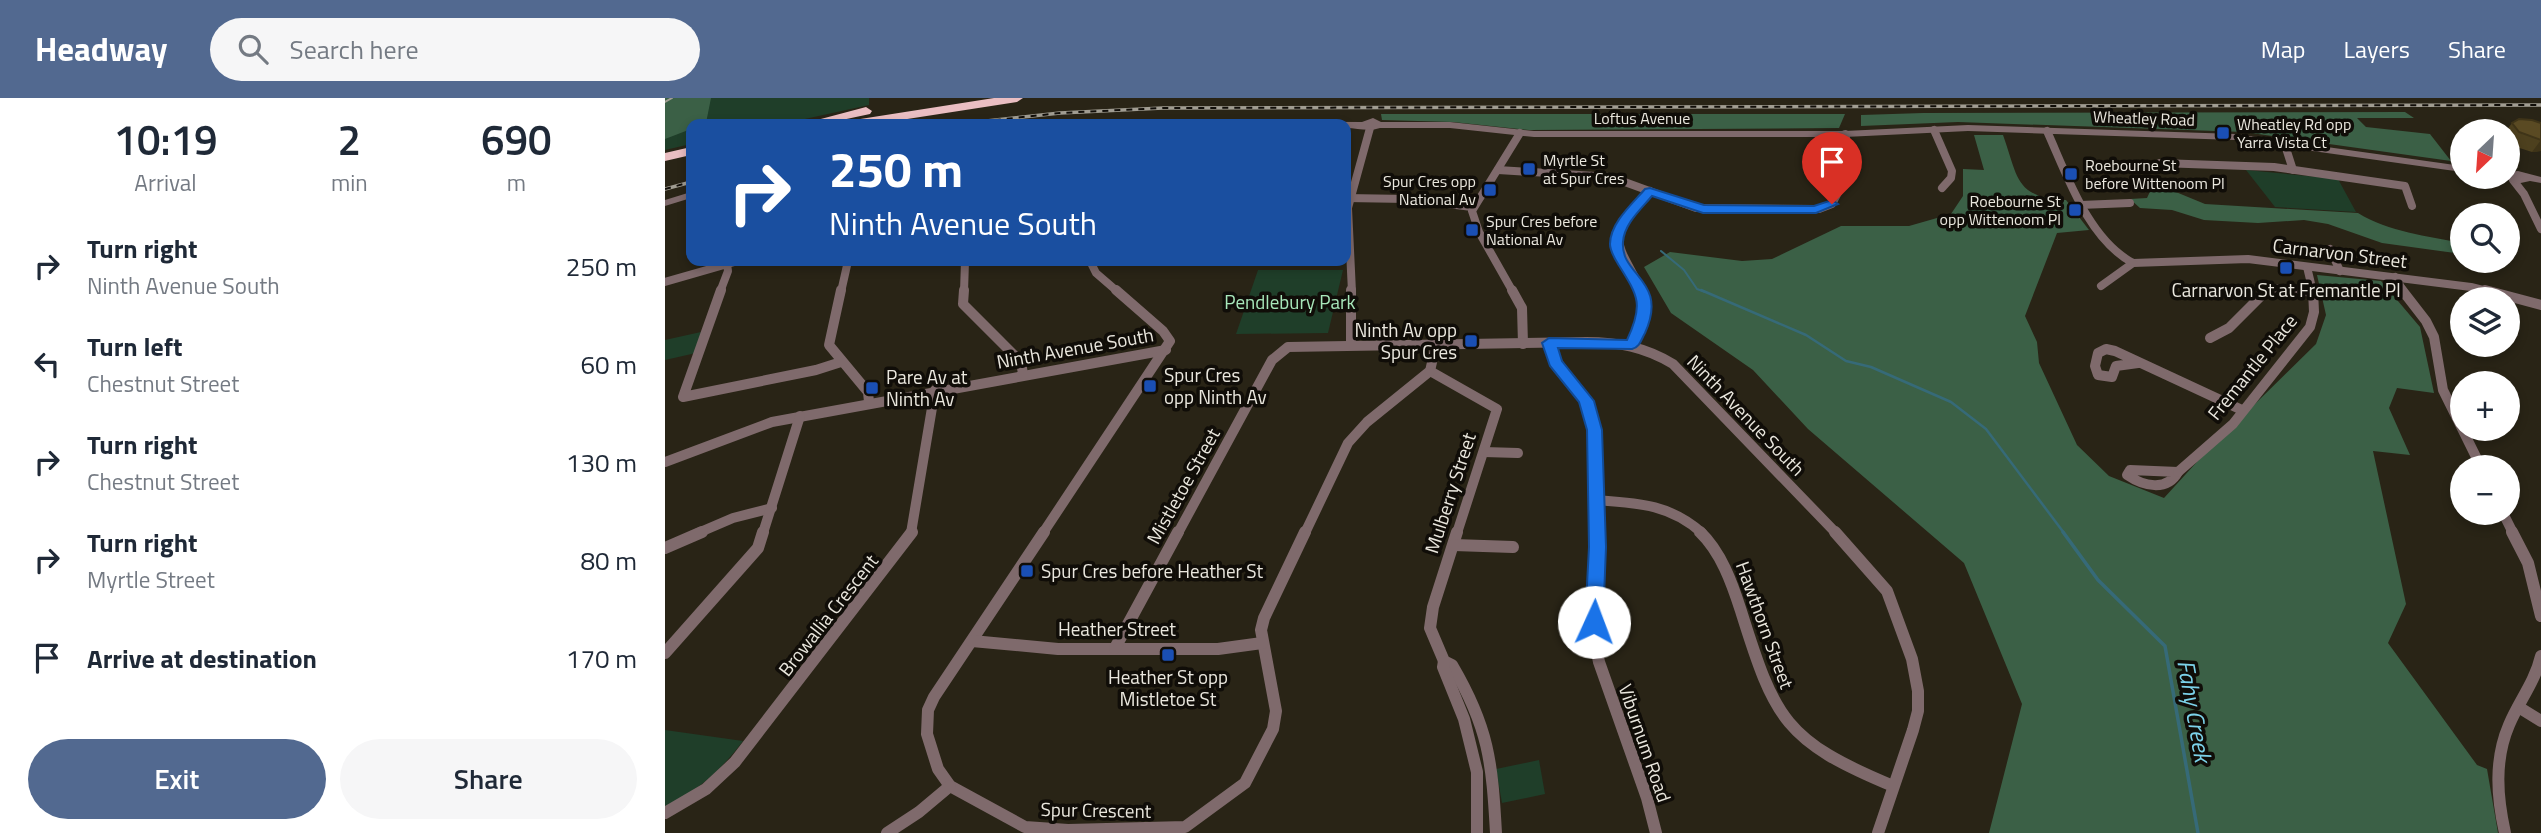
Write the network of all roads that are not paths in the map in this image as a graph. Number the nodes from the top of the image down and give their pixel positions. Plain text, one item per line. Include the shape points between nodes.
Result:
1 (935, 98) edge
2 (990, 98) edge
3 (1017, 98) edge
4 (920, 112) junction
5 (832, 119) edge
6 (882, 119) edge
7 (1351, 126) edge
8 (1371, 126) junction
9 (1934, 130) junction
10 (1906, 131) joint
11 (2047, 131) junction
12 (1520, 134) junction
13 (1845, 134) junction
14 (2284, 142) junction
15 (686, 153) edge
16 (686, 157) edge
17 (665, 159) edge
18 (2160, 163) dead end
19 (2450, 167) edge
20 (1498, 170) junction
21 (2293, 170) junction
22 (2520, 178) edge
23 (2541, 181) edge
24 (1942, 188) dead end
25 (2520, 188) edge
26 (1351, 189) edge
27 (1650, 191) junction
28 (686, 197) edge
29 (1351, 198) edge
30 (665, 203) edge
31 (2130, 203) dead end
32 (2080, 205) junction
33 (2412, 206) dead end
34 (1472, 207) junction
35 (2541, 229) edge
36 (2330, 248) dead end
37 (2133, 264) junction
38 (720, 266) edge
39 (727, 266) edge
40 (847, 266) edge
41 (965, 266) edge
42 (1093, 266) edge
43 (1350, 266) edge
44 (2307, 267) junction
45 (2340, 271) junction
46 (2395, 277) junction
47 (665, 282) edge
48 (2101, 286) dead end
49 (2315, 293) junction
50 (2541, 304) edge
51 (2210, 338) dead end
52 (1549, 343) junction
53 (1351, 344) junction
54 (1523, 344) junction
55 (1632, 344) junction
56 (1436, 345) junction
57 (1288, 347) joint
58 (1165, 350) junction
59 (841, 362) junction
60 (2138, 363) dead end
61 (1430, 372) junction
62 (1023, 373) junction
63 (935, 390) junction
64 (869, 402) junction
65 (2242, 410) junction
66 (800, 416) junction
67 (1484, 452) junction
68 (1518, 453) dead end
69 (2475, 455) edge
70 (665, 462) edge
71 (2178, 472) dead end
72 (1596, 500) junction
73 (772, 508) junction
74 (2509, 525) edge
75 (1454, 545) junction
76 (1513, 547) dead end
77 (665, 548) edge
78 (2541, 616) edge
79 (972, 641) junction
80 (1262, 643) junction
81 (1115, 649) junction
82 (665, 653) edge
83 (2541, 656) edge
84 (1444, 661) junction
85 (2520, 708) junction
86 (2541, 722) edge
87 (950, 786) junction
88 (1893, 786) junction
89 (665, 813) edge
90 (1187, 830) edge
91 (887, 833) edge
92 (1477, 833) edge
93 (1496, 833) edge
94 (1655, 833) edge
95 (1878, 833) edge
96 (2505, 833) edge

1 - 5 highway
2 - 4 highway
3 - 4 highway
4 - 6 highway
7 - 8 street, Loftus Avenue
8 - 12 street, Loftus Avenue via 1450,125
8 - 26 street
9 - 10 street, Wheatley Road
9 - 11 street, Wheatley Road
9 - 24 street via 1952,171
10 - 13 street, Loftus Avenue
11 - 14 street, Wheatley Road
11 - 32 street
12 - 13 street, Loftus Avenue
12 - 20 street
13 - 27 street via 1852,162 1826,208 1703,209
14 - 19 street, Wheatley Road
14 - 21 street
15 - 17 highway
16 - 17 highway
18 - 21 street
20 - 27 street via 1602,175
20 - 34 street
21 - 33 street via 2405,186
22 - 23 street
25 - 35 street
27 - 55 street via 1625,221 1616,243 1645,296 1645,317
28 - 30 street
29 - 34 street
31 - 32 street
32 - 37 street via 2122,257
34 - 54 street via 1472,218 1522,308
36 - 45 street
37 - 44 street, Carnarvon Street via 2227,258
37 - 48 street
38 - 47 street
39 - 59 street via 683,397
40 - 59 street via 829,337
41 - 62 street via 963,304 1021,362
42 - 58 street via 1169,337
43 - 53 street
44 - 45 street, Carnarvon Street
44 - 49 street, Fremantle Place
45 - 46 street, Carnarvon Street
46 - 50 street, Carnarvon Street via 2480,289
46 - 69 street via 2431,329 2443,390
49 - 51 street via 2269,289 2223,333
49 - 65 street, Fremantle Place via 2310,327
52 - 54 street, Ninth Avenue South
52 - 55 street, Ninth Avenue South
52 - 72 street, Viburnum Road via 1555,362 1591,414
53 - 56 street, Ninth Avenue South
53 - 57 street, Ninth Avenue South
54 - 56 street, Ninth Avenue South
55 - 88 street, Ninth Avenue South via 1673,364 1887,591 1912,659 1918,691 1918,711
56 - 61 street
57 - 81 street, Mistletoe Street via 1272,360
58 - 62 street, Ninth Avenue South
58 - 79 street
59 - 64 street via 868,393
60 - 65 street
61 - 67 street, Mulberry Street via 1497,409
61 - 80 street, Spur Crescent via 1347,443 1264,618
62 - 63 street, Ninth Avenue South
63 - 64 street, Ninth Avenue South
63 - 89 street, Browallia Crescent via 907,541 735,762 706,789
64 - 66 street, Ninth Avenue South
65 - 71 street, Fremantle Place
66 - 70 street, Ninth Avenue South via 761,425
66 - 73 street
67 - 68 street
67 - 75 street, Mulberry Street
72 - 88 street, Hawthorn Street via 1657,506 1699,530 1726,566 1765,682 1782,715 1821,753
72 - 94 street, Viburnum Road via 1596,650
73 - 77 street via 733,518
73 - 82 street via 758,548
74 - 78 street via 2528,563
75 - 76 street
75 - 84 street, Mulberry Street via 1431,616 1432,638
79 - 81 street, Heather Street via 1042,649
79 - 87 street via 934,697 926,722 933,755
80 - 81 street, Heather Street via 1227,648
80 - 90 street, Spur Crescent via 1276,711 1273,729 1245,783
83 - 85 street
84 - 92 street, Mulberry Street via 1477,772
84 - 93 street, Mulberry Street via 1452,665 1482,724 1492,767
85 - 86 street
85 - 96 street via 2510,723 2499,761 2499,805
87 - 90 street, Spur Crescent via 1025,827
87 - 91 street
88 - 95 street, Ninth Avenue South

